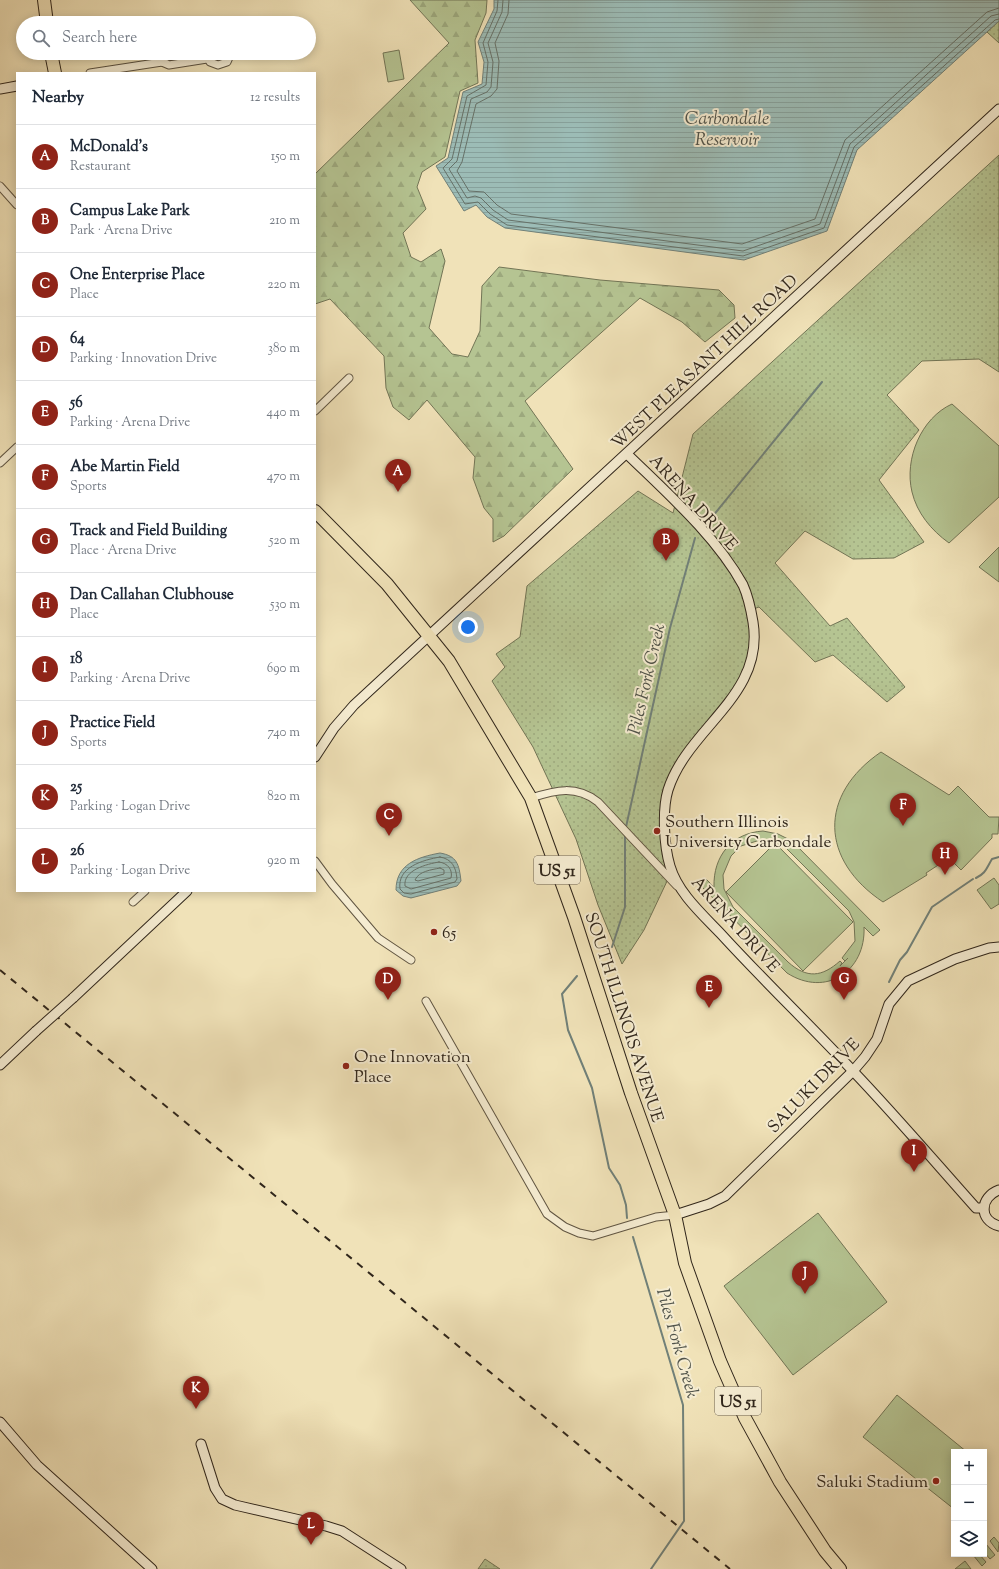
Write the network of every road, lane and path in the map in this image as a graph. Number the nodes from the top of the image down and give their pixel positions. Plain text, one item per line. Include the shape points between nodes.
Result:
1 (44, 0) edge
2 (46, 16) edge
3 (52, 60) edge
4 (190, 60) edge
5 (210, 60) edge
6 (229, 60) edge
7 (162, 62) joint
8 (55, 72) edge
9 (97, 72) edge
10 (16, 86) edge
11 (0, 89) edge
12 (999, 109) edge
13 (0, 186) edge
14 (16, 204) edge
15 (349, 378) dead end
16 (316, 410) edge
17 (16, 448) edge
18 (628, 454) junction
19 (0, 463) edge
20 (316, 512) edge
21 (429, 636) junction
22 (316, 755) edge
23 (531, 798) junction
24 (316, 861) edge
25 (144, 892) edge
26 (185, 892) edge
27 (684, 894) junction
28 (133, 902) dead end
29 (999, 947) edge
30 (411, 960) dead end
31 (426, 1001) dead end
32 (0, 1065) edge
33 (853, 1071) junction
34 (999, 1190) edge
35 (984, 1208) junction
36 (675, 1215) junction
37 (999, 1226) edge
38 (0, 1422) edge
39 (201, 1444) dead end
40 (150, 1568) edge
41 (401, 1569) edge
42 (840, 1569) edge

1 - 2 highway
3 - 8 highway
4 - 7 street via 169,65
5 - 6 street via 213,64 223,64
7 - 9 street
10 - 11 street
12 - 18 street, WEST PLEASANT HILL ROAD
13 - 14 street
15 - 16 street
17 - 19 street
18 - 21 street, WEST PLEASANT HILL ROAD
18 - 27 street, ARENA DRIVE via 719,550 743,586 751,610 755,637 751,662 740,688 701,734 668,790 665,813 670,867
20 - 21 highway, SOUTH ILLINOIS AVENUE / US 51 via 387,584
21 - 22 street, WEST PLEASANT HILL ROAD via 354,705 334,728
21 - 23 highway, SOUTH ILLINOIS AVENUE / US 51 via 449,661
23 - 27 street via 568,790 588,795 598,802
23 - 36 highway, SOUTH ILLINOIS AVENUE / US 51
24 - 30 street via 378,938
25 - 28 street
26 - 32 street, bridge
27 - 33 street, ARENA DRIVE
29 - 33 street, SALUKI DRIVE via 955,959 908,981 889,1004 878,1039
31 - 36 street via 546,1214 565,1227 594,1236 656,1217
33 - 35 street, ARENA DRIVE via 976,1208
33 - 36 street, SALUKI DRIVE via 725,1196
34 - 35 street via 988,1196
35 - 37 street, ARENA DRIVE via 988,1220
36 - 42 highway, SOUTH ILLINOIS AVENUE / US 51 via 688,1270 720,1361 745,1418 780,1482 825,1551
38 - 40 street via 37,1465
39 - 41 street via 214,1488 222,1500 342,1531

